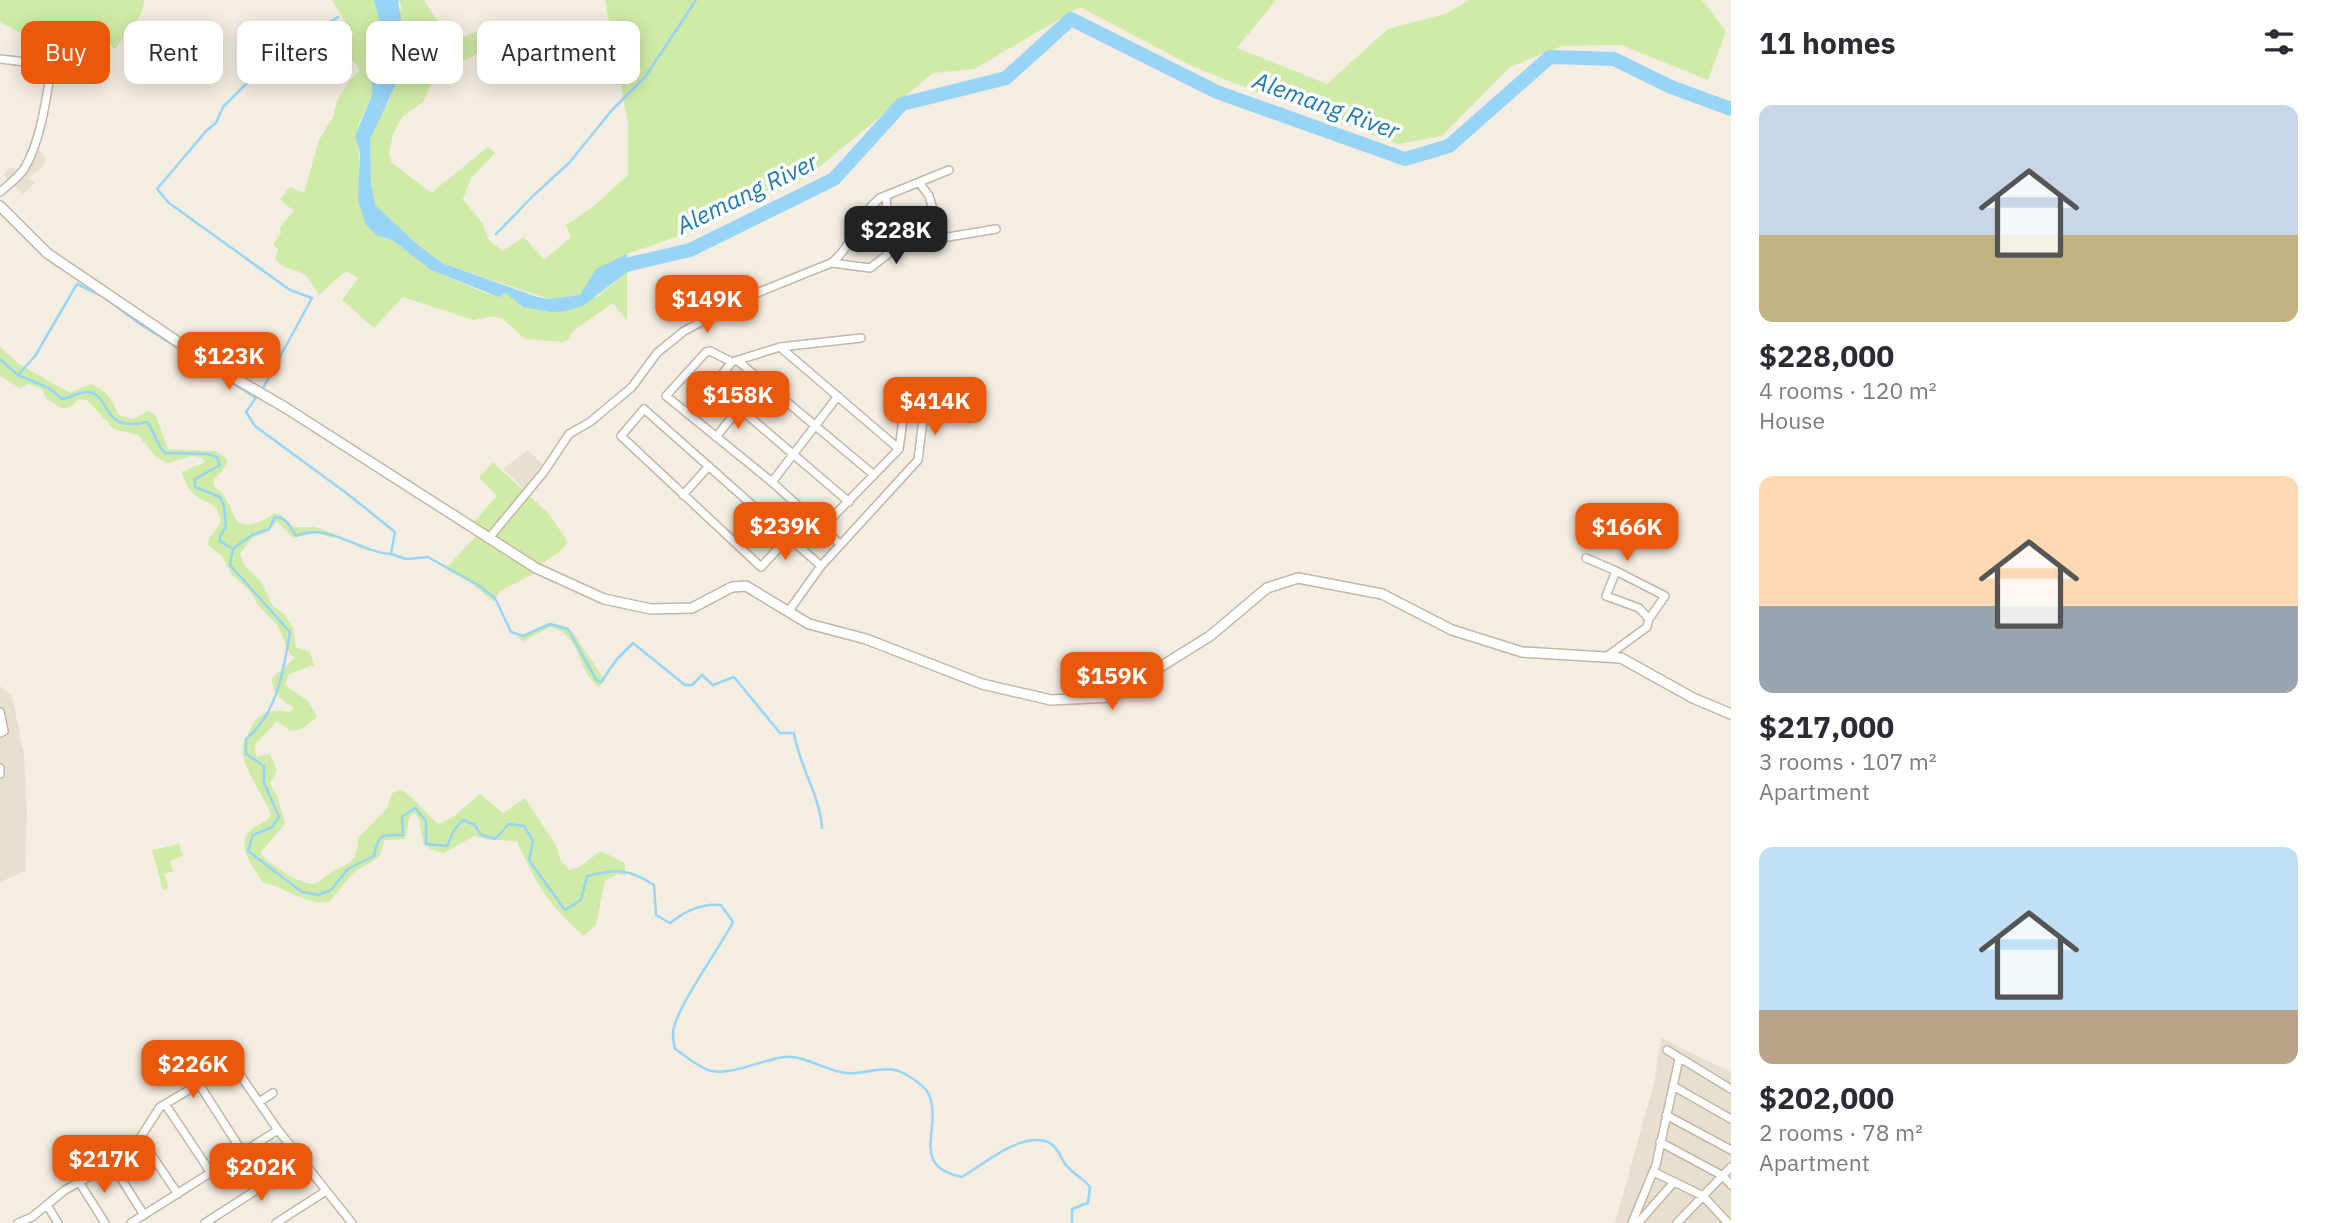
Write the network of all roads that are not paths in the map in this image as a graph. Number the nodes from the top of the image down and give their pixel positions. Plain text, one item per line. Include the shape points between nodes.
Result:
1 (0, 59) edge
2 (21, 61) edge
3 (47, 84) edge
4 (949, 170) dead end
5 (919, 182) junction
6 (0, 192) edge
7 (886, 196) junction
8 (0, 206) edge
9 (996, 229) dead end
10 (831, 263) junction
11 (861, 338) dead end
12 (780, 347) junction
13 (735, 362) junction
14 (761, 381) junction
15 (838, 396) junction
16 (905, 405) dead end
17 (739, 408) junction
18 (924, 412) dead end
19 (689, 415) junction
20 (816, 425) junction
21 (716, 437) junction
22 (899, 449) junction
23 (793, 453) junction
24 (709, 466) junction
25 (874, 475) junction
26 (772, 482) junction
27 (683, 495) junction
28 (849, 502) junction
29 (823, 527) junction
30 (489, 538) junction
31 (788, 538) junction
32 (841, 544) junction
33 (1586, 558) dead end
34 (821, 566) junction
35 (1616, 571) junction
36 (788, 612) junction
37 (1649, 619) junction
38 (1606, 657) junction
39 (0, 712) edge
40 (1731, 714) edge
41 (0, 733) edge
42 (0, 767) edge
43 (0, 774) edge
44 (1667, 1050) dead end
45 (1679, 1059) junction
46 (200, 1084) junction
47 (1673, 1086) junction
48 (1731, 1090) edge
49 (273, 1093) dead end
50 (259, 1102) junction
51 (166, 1104) junction
52 (1666, 1115) junction
53 (1731, 1119) edge
54 (278, 1130) junction
55 (140, 1138) junction
56 (1660, 1142) junction
57 (1731, 1150) edge
58 (243, 1153) junction
59 (303, 1160) junction
60 (112, 1164) junction
61 (1731, 1167) edge
62 (1654, 1172) junction
63 (211, 1173) junction
64 (1723, 1176) junction
65 (79, 1182) junction
66 (1674, 1182) junction
67 (1731, 1185) edge
68 (326, 1191) junction
69 (177, 1194) junction
70 (1703, 1196) junction
71 (47, 1205) junction
72 (144, 1215) junction
73 (1684, 1215) junction
74 (18, 1223) edge
75 (58, 1223) edge
76 (104, 1223) edge
77 (131, 1223) edge
78 (205, 1223) edge
79 (276, 1223) edge
80 (352, 1223) edge
81 (1632, 1223) edge
82 (1638, 1223) edge
83 (1677, 1223) edge
84 (1691, 1223) edge
85 (1728, 1223) edge

1 - 2 street
3 - 6 street via 29,159
4 - 5 street
5 - 7 street
5 - 9 street via 929,196 942,238
7 - 10 street via 865,211
7 - 10 street via 887,255 870,268
8 - 30 street via 47,253 155,328
10 - 30 street via 752,295 684,331 657,353 632,387 569,434
11 - 12 street
12 - 13 street
12 - 15 street
13 - 14 street
13 - 19 street
13 - 19 street via 706,352 666,397
14 - 17 street
14 - 20 street
15 - 20 street
15 - 22 street
16 - 22 street
17 - 21 street
17 - 23 street
18 - 32 street via 918,460
19 - 21 street
20 - 23 street
20 - 25 street
21 - 26 street
22 - 25 street
23 - 26 street
23 - 28 street
24 - 27 street
24 - 27 street via 644,410 621,436
24 - 31 street
25 - 28 street
26 - 29 street
27 - 31 street via 761,567
28 - 29 street
29 - 32 street
30 - 36 street via 536,568 604,599 651,609 692,608 746,586
31 - 34 street
32 - 34 street
33 - 35 street
34 - 36 street
35 - 37 street via 1606,596 1639,608
35 - 37 street via 1665,596
36 - 38 street via 809,624 866,639 982,684 1051,700 1112,697 1210,636 1267,589 1298,578 1382,594 1452,630 1522,652
37 - 38 street via 1647,626
38 - 40 street via 1621,657
39 - 41 street via 4,731
42 - 43 street
44 - 45 street
45 - 47 street
45 - 48 street
46 - 50 street via 234,1066
46 - 51 street
46 - 58 street
47 - 52 street
47 - 53 street
49 - 50 street
50 - 54 street
51 - 55 street
51 - 63 street
52 - 56 street
52 - 57 street
54 - 58 street
54 - 59 street
55 - 60 street
55 - 69 street
56 - 62 street
56 - 64 street
58 - 63 street
59 - 68 street
59 - 78 street
60 - 65 street
60 - 72 street
61 - 64 street
62 - 66 street
62 - 81 street
63 - 69 street
64 - 67 street
64 - 70 street
65 - 71 street
65 - 76 street
66 - 70 street
66 - 82 street
68 - 79 street
68 - 80 street
69 - 72 street
70 - 73 street
70 - 85 street
71 - 74 street
71 - 75 street
72 - 77 street
73 - 83 street
73 - 84 street

